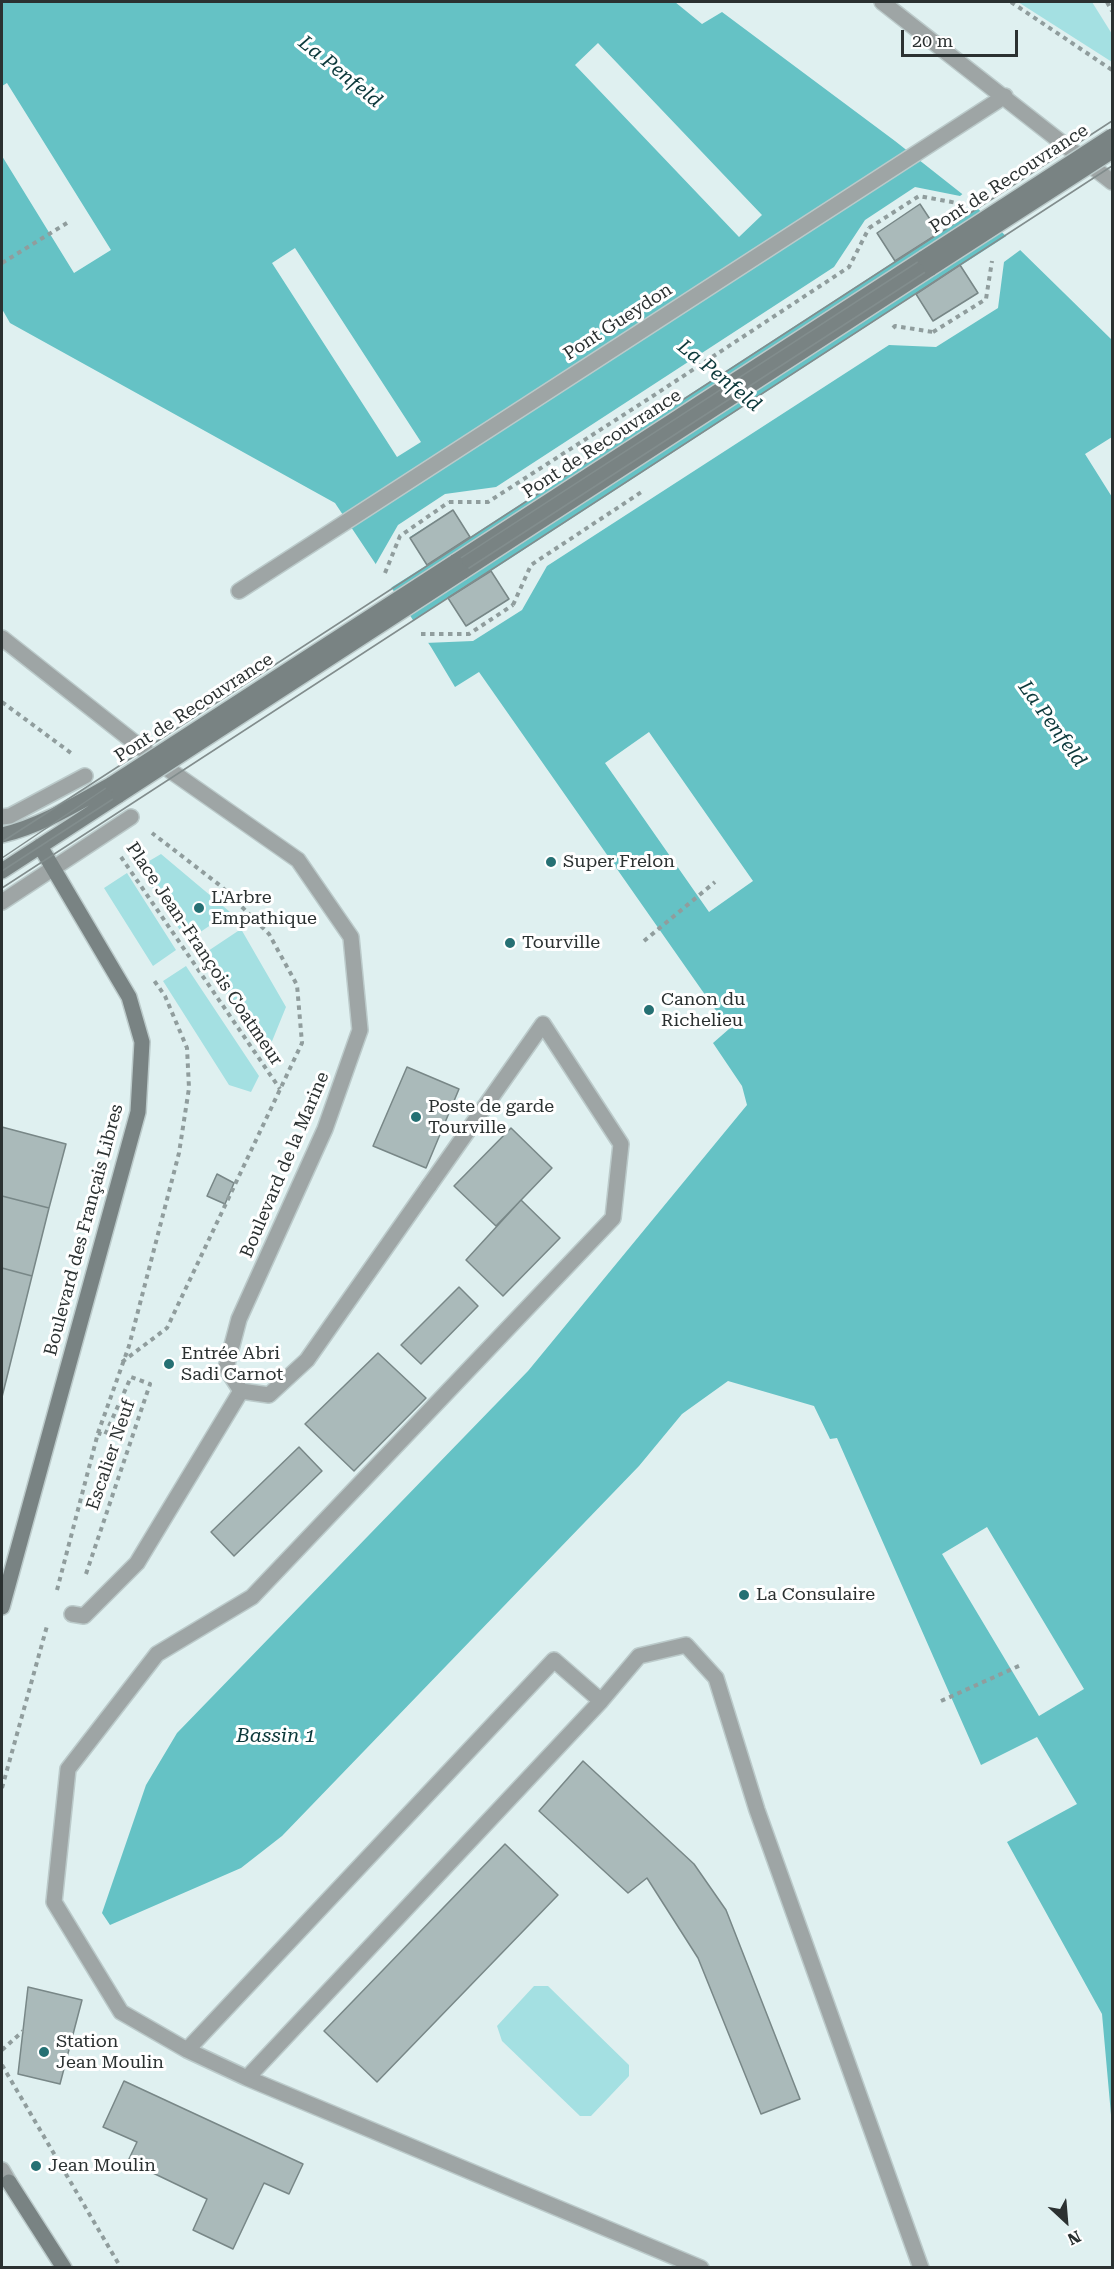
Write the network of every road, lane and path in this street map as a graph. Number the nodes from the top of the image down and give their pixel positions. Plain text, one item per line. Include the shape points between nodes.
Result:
1 (882, 2) edge
2 (1011, 2) edge
3 (1107, 2) edge
4 (1113, 11) edge
5 (1113, 70) edge
6 (1005, 96) junction
7 (1113, 136) edge
8 (1113, 151) edge
9 (1113, 182) edge
10 (961, 204) dead end
11 (67, 223) dead end
12 (1001, 255) dead end
13 (2, 263) edge
14 (885, 333) dead end
15 (649, 488) dead end
16 (449, 502) dead end
17 (240, 591) dead end
18 (513, 604) dead end
19 (2, 638) edge
20 (2, 702) edge
21 (61, 745) dead end
22 (85, 776) dead end
23 (115, 790) junction
24 (4, 812) edge
25 (131, 817) joint
26 (105, 834) junction
27 (2, 835) edge
28 (40, 846) junction
29 (53, 870) junction
30 (2, 871) edge
31 (715, 882) dead end
32 (2, 902) edge
33 (644, 941) dead end
34 (280, 1089) junction
35 (241, 1391) junction
36 (98, 1433) junction
37 (55, 1595) dead end
38 (2, 1607) edge
39 (72, 1614) joint
40 (49, 1618) dead end
41 (1021, 1665) dead end
42 (601, 1701) junction
43 (942, 1701) dead end
44 (2, 1788) edge
45 (23, 2031) dead end
46 (2, 2050) edge
47 (187, 2050) junction
48 (2, 2065) edge
49 (247, 2078) junction
50 (5, 2176) edge
51 (64, 2268) edge
52 (121, 2268) edge
53 (701, 2268) edge
54 (921, 2268) edge

1 - 6 street
2 - 5 path
3 - 4 path
6 - 9 street
6 - 17 street, Pont Gueydon
7 - 23 main road, Pont de Recouvrance, bridge
8 - 23 main road, Pont de Recouvrance, bridge
10 - 16 path, Pont de Recouvrance, bridge via 919,196 869,228 849,267 646,400 489,502
11 - 13 path
12 - 14 path, bridge via 992,261 986,299 933,332 895,326
15 - 18 path via 531,565
19 - 35 street, Boulevard de la Marine via 168,769 298,860 351,937 360,1030 325,1130 239,1319 226,1368
20 - 21 path
22 - 24 street
23 - 27 main road
23 - 28 main road
25 - 26 street
25 - 34 path via 222,887 269,934 297,985 302,1043
26 - 29 street
26 - 34 path, Place Jean-François Coatmeur
28 - 29 main road, Boulevard des Français Libres
28 - 30 main road
29 - 32 street
29 - 38 main road, Boulevard des Français Libres via 129,998 142,1042 138,1112
31 - 33 path
34 - 36 path via 167,1328 122,1363
35 - 39 street via 137,1563 84,1616
35 - 47 street via 269,1395 307,1360 543,1024 621,1144 613,1218 252,1597 157,1654 68,1769 54,1902 121,2012
36 - 37 path
36 - 39 path, Escalier Neuf via 105,1435 131,1377 150,1384
40 - 44 path
41 - 43 path
42 - 47 street via 555,1660
42 - 49 street
42 - 54 street via 639,1656 686,1645 716,1678 757,1810
45 - 46 path
47 - 49 street
48 - 52 path
49 - 53 street
50 - 51 main road

